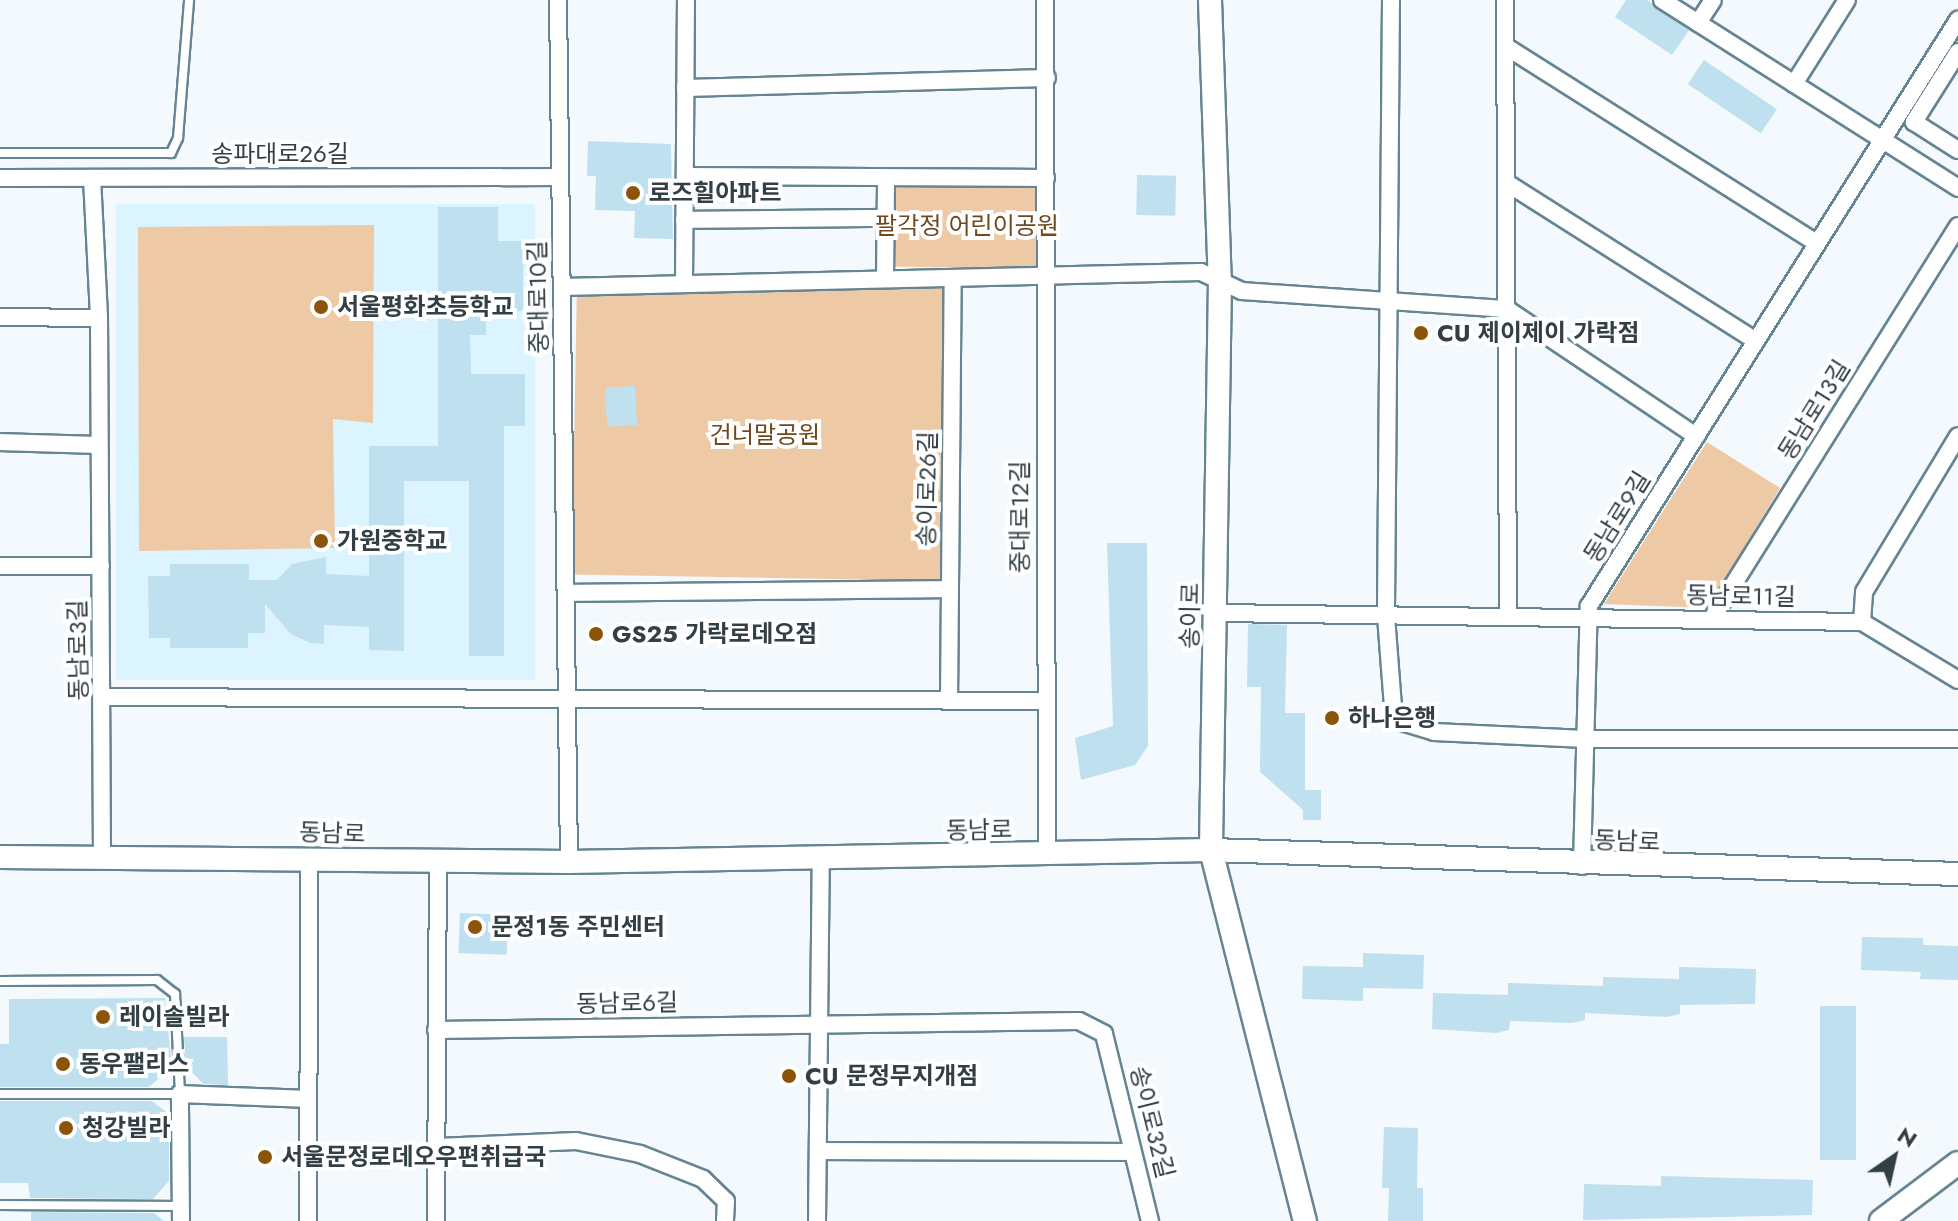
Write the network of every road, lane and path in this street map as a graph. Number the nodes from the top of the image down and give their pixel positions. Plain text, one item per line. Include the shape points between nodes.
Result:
1 (189, 0) edge
2 (558, 0) edge
3 (686, 0) edge
4 (1045, 0) edge
5 (1210, 0) edge
6 (1391, 0) edge
7 (1505, 0) edge
8 (1662, 0) edge
9 (1713, 0) edge
10 (1847, 0) edge
11 (1958, 20) edge
12 (1698, 23) junction
13 (1505, 46) junction
14 (1958, 52) edge
15 (1047, 78) junction
16 (1794, 84) junction
17 (685, 88) junction
18 (1882, 140) junction
19 (1958, 150) edge
20 (0, 153) edge
21 (685, 176) junction
22 (560, 177) junction
23 (886, 177) junction
24 (0, 178) edge
25 (92, 178) junction
26 (1046, 178) junction
27 (1507, 183) junction
28 (1958, 188) edge
29 (886, 218) junction
30 (684, 220) junction
31 (1958, 226) edge
32 (1817, 243) junction
33 (1045, 276) junction
34 (953, 278) junction
35 (885, 279) junction
36 (1220, 281) junction
37 (684, 284) junction
38 (562, 287) junction
39 (1389, 301) junction
40 (1507, 309) junction
41 (0, 317) edge
42 (99, 318) junction
43 (1756, 341) junction
44 (1696, 436) junction
45 (1958, 436) edge
46 (0, 442) edge
47 (99, 445) junction
48 (0, 566) edge
49 (101, 566) junction
50 (950, 589) junction
51 (566, 593) junction
52 (1217, 613) junction
53 (1386, 616) junction
54 (1508, 617) junction
55 (1589, 617) junction
56 (1711, 620) junction
57 (1862, 622) junction
58 (1958, 680) edge
59 (104, 697) junction
60 (567, 699) junction
61 (949, 701) junction
62 (1043, 701) junction
63 (1586, 739) junction
64 (1958, 739) edge
65 (1211, 850) junction
66 (102, 855) junction
67 (1047, 855) junction
68 (0, 857) edge
69 (309, 858) junction
70 (821, 858) junction
71 (438, 862) junction
72 (569, 862) junction
73 (1582, 866) junction
74 (1958, 874) edge
75 (0, 981) edge
76 (819, 1024) junction
77 (436, 1030) junction
78 (1104, 1034) joint
79 (0, 1094) edge
80 (180, 1094) junction
81 (308, 1099) junction
82 (437, 1147) junction
83 (818, 1151) junction
84 (1131, 1152) junction
85 (1958, 1163) edge
86 (0, 1205) edge
87 (181, 1213) edge
88 (308, 1221) edge
89 (436, 1221) edge
90 (725, 1221) edge
91 (817, 1221) edge
92 (1150, 1221) edge
93 (1305, 1221) edge
94 (1881, 1221) edge

1 - 20 lane via 178,138 171,153
2 - 22 street, 중대로10길
3 - 17 street
4 - 15 street, 중대로12길
5 - 36 main road, 송이로
6 - 39 street
7 - 13 street
8 - 12 street
9 - 12 street
10 - 16 street
11 - 18 street, 동남로9길
12 - 16 street
13 - 27 street
13 - 32 street
14 - 19 street via 1914,122
15 - 17 street
15 - 26 street, 중대로12길
16 - 18 street
17 - 21 street
18 - 28 street
18 - 32 street, 동남로9길
21 - 23 street
21 - 30 street
22 - 25 street, 송파대로26길
22 - 38 street, 중대로10길
23 - 26 street
23 - 29 street
24 - 25 street, 송파대로26길
25 - 42 street, 동남로3길
26 - 33 street, 중대로12길
27 - 40 street
27 - 43 street
29 - 30 street
29 - 35 street
30 - 37 street
31 - 56 street, 동남로13길
32 - 43 street, 동남로9길
33 - 34 street
33 - 36 street via 1201,272
33 - 62 street, 중대로12길
34 - 35 street
34 - 50 street, 송이로26길
35 - 37 street
36 - 39 street via 1242,291
36 - 52 main road, 송이로
37 - 38 street
38 - 51 street, 중대로10길
39 - 40 street
39 - 53 street
40 - 44 street
40 - 54 street
41 - 42 street
42 - 47 street, 동남로3길
43 - 44 street, 동남로9길
44 - 55 street, 동남로9길 via 1589,606
45 - 57 street via 1864,592
46 - 47 street
47 - 49 street, 동남로3길
48 - 49 street
49 - 59 street, 동남로3길
50 - 51 street
50 - 61 street, 송이로26길
51 - 60 street, 중대로10길
52 - 53 street, 동남로11길
52 - 65 main road, 송이로
53 - 54 street, 동남로11길
53 - 63 street via 1393,707 1402,722 1434,732
54 - 55 street, 동남로11길
55 - 56 street, 동남로11길
55 - 63 street, 동남로9길
56 - 57 street, 동남로11길
57 - 58 street
59 - 60 street
59 - 66 street, 동남로3길
60 - 61 street
60 - 72 street, 중대로10길
61 - 62 street
62 - 67 street, 중대로12길
63 - 64 street
63 - 73 street, 동남로9길
65 - 67 main road, 동남로
65 - 73 main road, 동남로
65 - 93 main road, 송이로
66 - 68 main road, 동남로
66 - 69 main road, 동남로
67 - 70 main road, 동남로
69 - 71 main road, 동남로
69 - 81 street
70 - 72 main road, 동남로
70 - 76 street
71 - 72 main road, 동남로
71 - 77 street
73 - 74 main road, 동남로
75 - 80 lane via 157,980 175,994
76 - 77 street, 동남로6길
76 - 78 street, 동남로6길 via 1079,1021
76 - 83 street
77 - 82 street
78 - 84 street, 송이로32길
79 - 80 lane
80 - 81 street
80 - 87 street
81 - 88 street
82 - 89 street
82 - 90 street via 576,1141 640,1154 703,1179 726,1201
83 - 84 street
83 - 91 street
84 - 92 street, 송이로32길
85 - 94 main road
86 - 87 lane

